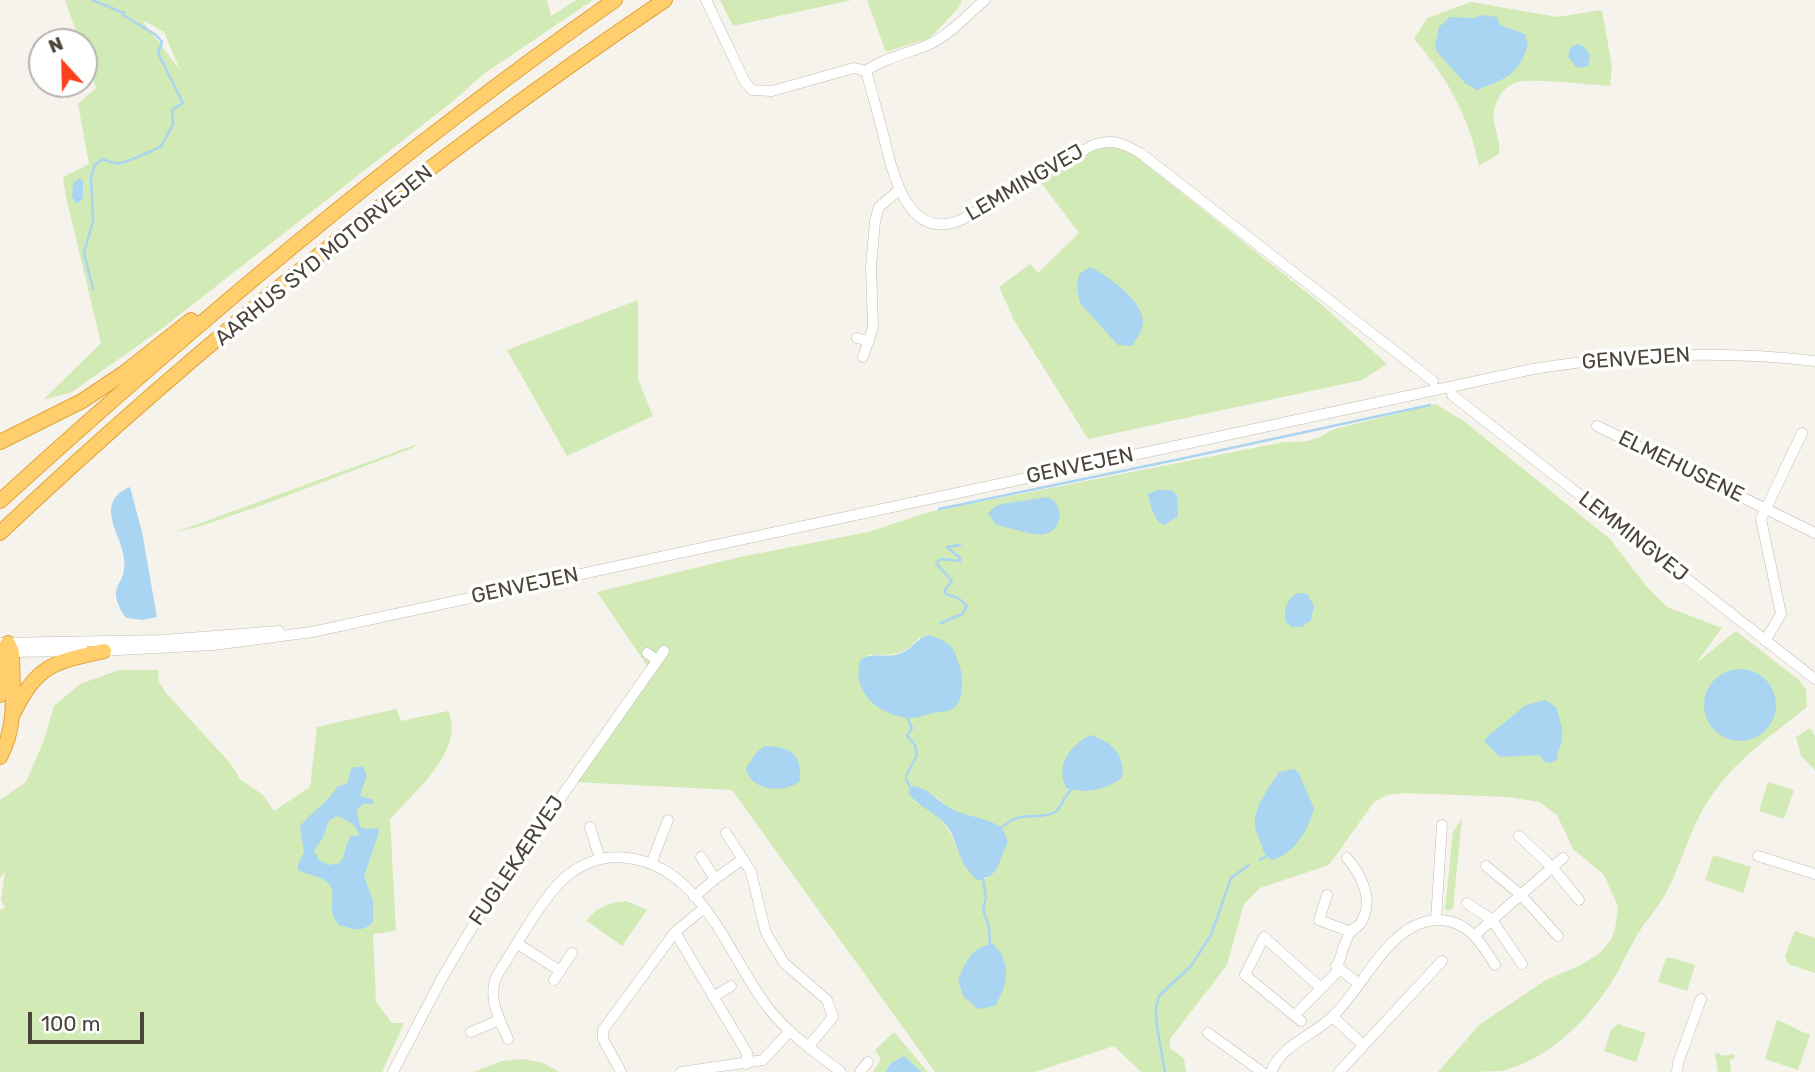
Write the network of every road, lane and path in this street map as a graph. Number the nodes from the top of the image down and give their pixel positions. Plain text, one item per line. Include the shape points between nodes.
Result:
1 (615, 0) edge
2 (665, 0) edge
3 (706, 0) edge
4 (985, 0) edge
5 (866, 71) junction
6 (899, 190) junction
7 (264, 271) junction
8 (857, 338) dead end
9 (869, 341) junction
10 (863, 357) dead end
11 (1815, 361) edge
12 (1433, 381) dead end
13 (1452, 395) dead end
14 (1597, 426) dead end
15 (1802, 433) dead end
16 (0, 442) edge
17 (68, 471) junction
18 (0, 501) edge
19 (1765, 509) junction
20 (0, 533) edge
21 (1815, 533) edge
22 (0, 544) edge
23 (349, 623) junction
24 (1765, 641) junction
25 (5, 648) edge
26 (664, 650) dead end
27 (104, 651) junction
28 (647, 653) dead end
29 (657, 660) junction
30 (1815, 679) edge
31 (0, 695) edge
32 (13, 714) junction
33 (0, 757) edge
34 (668, 820) dead end
35 (1442, 825) dead end
36 (590, 827) dead end
37 (726, 833) dead end
38 (1519, 836) dead end
39 (1758, 856) dead end
40 (701, 857) dead end
41 (1347, 858) dead end
42 (600, 859) junction
43 (743, 859) junction
44 (1563, 859) dead end
45 (651, 864) junction
46 (1486, 866) dead end
47 (1552, 867) junction
48 (1815, 874) edge
49 (715, 879) junction
50 (1327, 895) dead end
51 (1521, 895) junction
52 (694, 897) junction
53 (1579, 900) dead end
54 (1467, 903) dead end
55 (704, 908) junction
56 (1436, 920) junction
57 (1492, 920) junction
58 (675, 932) junction
59 (1351, 932) junction
60 (1475, 935) junction
61 (1558, 936) dead end
62 (518, 944) junction
63 (572, 953) dead end
64 (1442, 961) dead end
65 (1522, 964) dead end
66 (1495, 965) dead end
67 (1336, 967) junction
68 (1359, 984) junction
69 (731, 986) dead end
70 (1321, 988) junction
71 (713, 998) junction
72 (1701, 999) dead end
73 (1333, 1017) junction
74 (499, 1020) junction
75 (471, 1031) dead end
76 (789, 1031) junction
77 (1208, 1033) dead end
78 (508, 1039) dead end
79 (1363, 1045) junction
80 (808, 1047) junction
81 (869, 1062) dead end
82 (746, 1064) junction
83 (393, 1072) edge
84 (621, 1072) edge
85 (681, 1072) edge
86 (841, 1072) edge
87 (860, 1072) edge
88 (1262, 1072) edge
89 (1271, 1072) edge
90 (1339, 1072) edge
91 (1677, 1072) edge

1 - 7 highway, AARHUS SYD MOTORVEJEN via 467,107
2 - 17 highway, AARHUS SYD MOTORVEJEN via 398,194 248,315
3 - 5 street via 752,90 772,91 854,68
4 - 5 street via 929,44
5 - 6 street, LEMMINGVEJ
6 - 9 street via 879,207 875,221
6 - 12 street, LEMMINGVEJ via 926,220 952,224 1093,145 1114,141 1126,145
7 - 16 highway via 245,278 82,401
7 - 18 highway, AARHUS SYD MOTORVEJEN
8 - 9 street
9 - 10 street
11 - 23 street, GENVEJEN via 1670,355 1533,369
13 - 24 street, LEMMINGVEJ
14 - 19 street, ELMEHUSENE
15 - 19 street, ELMEHUSENE
17 - 20 highway, AARHUS SYD MOTORVEJEN
17 - 22 highway
19 - 21 street, ELMEHUSENE
19 - 24 street, ELMEHUSENE via 1761,519 1781,614
23 - 25 street, GENVEJEN
23 - 27 street, GENVEJEN via 254,640
24 - 30 street, LEMMINGVEJ
25 - 27 street, GENVEJEN
25 - 31 highway
25 - 32 highway
26 - 29 street, FUGLEKÆRVEJ
27 - 32 highway via 48,668 30,684
28 - 29 street
29 - 83 street, FUGLEKÆRVEJ via 468,934
32 - 33 highway
34 - 45 street
35 - 56 street
36 - 42 street
37 - 43 street
38 - 47 street
39 - 48 street
40 - 49 street
41 - 59 street via 1366,895 1361,923
42 - 45 street via 617,857
42 - 62 street via 584,864 555,888
43 - 49 street
43 - 80 street via 752,875 766,933 784,964 827,1000 833,1017
44 - 47 street
45 - 52 street
46 - 51 street
47 - 51 street
47 - 53 street
49 - 52 street
50 - 59 street via 1319,920
51 - 57 street
51 - 61 street
52 - 55 street
54 - 57 street
55 - 58 street
55 - 76 street via 747,977
56 - 60 street via 1459,924
56 - 68 street via 1406,930
57 - 60 street
57 - 65 street
58 - 71 street
58 - 84 street via 603,1030 603,1039
59 - 67 street
60 - 66 street
62 - 63 street via 557,975
62 - 74 street via 493,984
64 - 79 street
67 - 68 street
67 - 70 street
68 - 73 street
69 - 71 street
70 - 70 street via 1298,1018 1245,975 1264,937
71 - 82 street via 747,1053
72 - 91 street
73 - 79 street
73 - 89 street via 1284,1051
74 - 75 street
74 - 78 street
76 - 80 street
76 - 82 street via 763,1060
77 - 88 street
79 - 90 street
80 - 86 street
81 - 87 street
82 - 85 street

